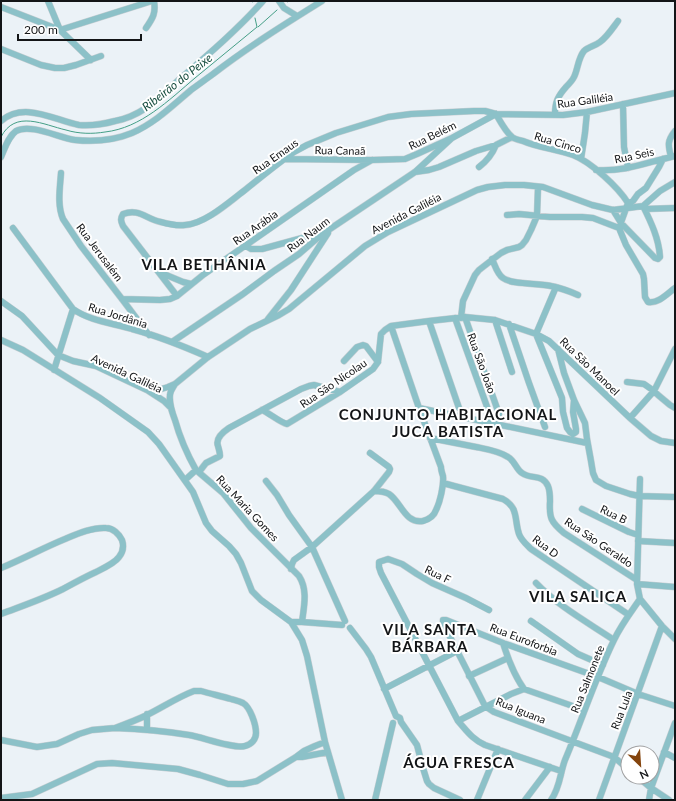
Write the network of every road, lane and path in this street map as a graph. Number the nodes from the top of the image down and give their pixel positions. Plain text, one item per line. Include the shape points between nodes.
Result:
1 (48, 1) edge
2 (153, 1) edge
3 (263, 1) edge
4 (279, 1) edge
5 (322, 1) edge
6 (1, 8) edge
7 (297, 16) junction
8 (618, 21) dead end
9 (146, 28) dead end
10 (60, 30) junction
11 (1, 49) edge
12 (101, 56) dead end
13 (91, 60) junction
14 (675, 93) edge
15 (623, 104) junction
16 (587, 112) junction
17 (496, 114) junction
18 (555, 114) junction
19 (1, 121) edge
20 (675, 131) edge
21 (452, 138) junction
22 (512, 138) junction
23 (496, 145) junction
24 (1, 157) edge
25 (673, 157) edge
26 (284, 159) junction
27 (581, 159) junction
28 (663, 159) junction
29 (372, 160) junction
30 (478, 167) dead end
31 (628, 168) junction
32 (596, 170) junction
33 (415, 172) junction
34 (61, 173) dead end
35 (675, 182) edge
36 (538, 187) junction
37 (627, 206) junction
38 (644, 208) junction
39 (675, 208) edge
40 (613, 210) junction
41 (507, 215) dead end
42 (537, 216) junction
43 (620, 225) junction
44 (13, 228) dead end
45 (330, 230) junction
46 (321, 235) junction
47 (246, 246) junction
48 (492, 259) junction
49 (158, 271) junction
50 (191, 284) junction
51 (556, 287) junction
52 (675, 288) edge
53 (578, 295) dead end
54 (177, 296) junction
55 (122, 299) junction
56 (1, 301) edge
57 (73, 309) junction
58 (460, 318) junction
59 (495, 320) junction
60 (266, 321) junction
61 (429, 321) junction
62 (509, 324) junction
63 (391, 326) junction
64 (536, 334) junction
65 (149, 335) junction
66 (1, 340) edge
67 (172, 342) junction
68 (558, 348) junction
69 (675, 349) edge
70 (58, 356) junction
71 (208, 357) junction
72 (344, 361) dead end
73 (378, 362) junction
74 (54, 370) junction
75 (512, 372) dead end
76 (627, 382) dead end
77 (175, 384) junction
78 (147, 390) junction
79 (654, 391) junction
80 (340, 392) junction
81 (574, 400) junction
82 (170, 407) junction
83 (418, 408) junction
84 (459, 408) dead end
85 (675, 408) edge
86 (262, 410) junction
87 (499, 414) dead end
88 (490, 415) dead end
89 (630, 418) junction
90 (545, 427) dead end
91 (430, 438) junction
92 (587, 443) junction
93 (675, 444) edge
94 (370, 453) dead end
95 (197, 471) junction
96 (640, 479) dead end
97 (185, 480) junction
98 (266, 481) dead end
99 (443, 483) junction
100 (374, 491) junction
101 (639, 496) junction
102 (675, 497) edge
103 (582, 509) dead end
104 (638, 538) junction
105 (675, 543) edge
106 (312, 547) junction
107 (277, 555) junction
108 (294, 560) junction
109 (1, 568) edge
110 (291, 569) junction
111 (536, 582) dead end
112 (637, 582) junction
113 (675, 587) edge
114 (640, 599) junction
115 (489, 610) dead end
116 (1, 614) edge
117 (629, 615) junction
118 (443, 619) joint
119 (531, 621) dead end
120 (291, 622) junction
121 (302, 622) junction
122 (344, 623) junction
123 (662, 626) junction
124 (675, 639) edge
125 (614, 640) junction
126 (503, 643) junction
127 (457, 651) junction
128 (508, 658) junction
129 (429, 665) junction
130 (603, 665) junction
131 (469, 676) junction
132 (598, 677) junction
133 (384, 689) junction
134 (524, 689) junction
135 (638, 694) junction
136 (485, 706) junction
137 (675, 706) edge
138 (584, 710) junction
139 (147, 714) junction
140 (396, 716) junction
141 (458, 721) junction
142 (401, 722) junction
143 (393, 723) junction
144 (675, 723) edge
145 (115, 728) junction
146 (147, 729) junction
147 (1, 740) edge
148 (573, 741) junction
149 (326, 742) junction
150 (498, 749) junction
151 (328, 752) junction
152 (664, 752) junction
153 (296, 757) junction
154 (614, 757) junction
155 (675, 758) edge
156 (620, 762) edge
157 (550, 767) junction
158 (561, 771) junction
159 (647, 785) edge
160 (650, 788) junction
161 (1, 793) edge
162 (32, 794) junction
163 (1, 798) edge
164 (10, 799) edge
165 (23, 800) edge
166 (342, 800) edge
167 (374, 800) edge
168 (460, 800) edge
169 (476, 800) edge
170 (525, 800) edge
171 (551, 800) edge
172 (599, 800) edge
173 (649, 800) edge
174 (669, 800) edge

1 - 10 street
2 - 9 street via 156,9
2 - 10 street
3 - 19 street via 245,21 147,108 130,117 115,122 81,125 54,117 20,112
4 - 7 street via 284,8
5 - 7 street
6 - 10 street
7 - 24 street via 218,70 146,126 111,138 85,140 23,129 11,136
8 - 18 street via 604,39 587,48 581,56 573,79 556,100
10 - 13 street
11 - 13 street via 55,68
12 - 13 street
14 - 15 street, Rua Galiléia
15 - 16 street, Rua Galiléia
15 - 31 street via 624,147
16 - 18 street, Rua Galiléia
16 - 27 street
17 - 18 street, Rua Galiléia
17 - 21 street, Rua Belém
17 - 22 street
17 - 26 street, Rua Emaus via 446,112 388,117 326,138
20 - 25 street via 668,144
21 - 29 street, Rua Belém via 405,159
21 - 33 street, Rua Naum
22 - 23 street
22 - 27 street, Rua Cinco via 565,152
23 - 30 street via 486,161
23 - 33 street via 439,167
25 - 28 street, Rua Seis
26 - 29 street, Rua Canaã
26 - 49 street, Rua Emaus via 222,208 195,223 175,225 135,212 123,214 123,226
27 - 32 street, Rua Cinco
28 - 31 street, Rua Seis
28 - 37 street via 646,188
29 - 47 street, Rua Arábia
31 - 32 street, Rua Seis
32 - 37 street, Rua Cinco via 619,191
33 - 45 street, Rua Naum
34 - 55 street, Rua Jerusalém via 60,208 63,219
35 - 38 street via 660,191
36 - 40 street, Avenida Galiléia
36 - 42 street
36 - 60 street, Avenida Galiléia via 505,185 477,190 388,232 365,246 289,308
37 - 38 street, Avenida Galiléia
37 - 40 street, Avenida Galiléia
37 - 43 street
38 - 39 street, Avenida Galiléia
38 - 43 street via 658,240 659,259
40 - 43 street
41 - 42 street
42 - 43 street via 593,218
42 - 48 street via 522,245 506,250
43 - 52 street via 626,245 643,274 648,302 654,303
44 - 57 street, Rua Jordânia
45 - 46 street, Rua Naum
45 - 60 street via 291,290
46 - 47 street via 262,249 251,249
46 - 67 street, Rua Naum via 299,254
47 - 50 street, Rua Arábia
48 - 51 street via 504,279
48 - 58 street via 475,275 462,301
49 - 50 street
49 - 54 street
50 - 54 street, Rua Arábia
51 - 53 street
51 - 64 street
54 - 55 street, Rua Arábia via 160,300
55 - 65 street, Rua Jerusalém
56 - 70 street via 22,316
57 - 65 street, Rua Jordânia via 89,318
57 - 70 street
58 - 59 street, Rua São Manoel
58 - 61 street, Rua São Manoel
58 - 87 street, Rua São João
58 - 88 street, Rua São João
59 - 62 street, Rua São Manoel
59 - 75 street
60 - 71 street, Avenida Galiléia
61 - 63 street, Rua São Manoel
61 - 84 street
62 - 64 street, Rua São Manoel
62 - 90 street
63 - 73 street, Rua São Nicolau via 381,334
63 - 83 street
64 - 68 street, Rua São Manoel
64 - 81 street via 562,398 567,428 573,434 576,432
65 - 67 street, Rua Jordânia
66 - 74 street via 23,350
67 - 71 street, Rua Jordânia
68 - 81 street
68 - 89 street, Rua São Manoel
69 - 79 street
70 - 74 street
70 - 78 street, Avenida Galiléia via 96,366
71 - 77 street, Avenida Galiléia
72 - 73 street via 357,347 363,345
73 - 80 street, Rua São Nicolau via 373,369
74 - 97 street via 148,432
76 - 79 street via 644,384
77 - 78 street via 158,390
77 - 82 street via 171,390
78 - 82 street, Avenida Galiléia
79 - 85 street
79 - 89 street
80 - 86 street via 317,385 309,386
80 - 86 street, Rua São Nicolau via 288,424
81 - 92 street via 585,423
82 - 95 street, Rua Maria Gomes
83 - 91 street
83 - 92 street
86 - 95 street via 220,435 217,439 220,456
89 - 93 street, Rua São Manoel via 651,436
91 - 99 street via 441,467
91 - 112 street, Rua São Geraldo via 502,453 512,460 522,473 542,478 549,487 551,519 559,528
92 - 101 street via 596,480 606,486
94 - 100 street via 387,464 390,469
95 - 97 street
95 - 107 street, Rua Maria Gomes via 223,493
96 - 101 street
97 - 120 street via 206,523 236,554 252,591
98 - 106 street
99 - 100 street via 434,514 430,518 418,521 402,512 390,495
99 - 117 street, Rua D via 509,502 524,543
100 - 106 street
101 - 102 street
101 - 104 street
103 - 104 street, Rua B
104 - 105 street, Rua B
104 - 112 street
106 - 108 street
106 - 122 street
107 - 108 street
107 - 110 street, Rua Maria Gomes
108 - 110 street
109 - 116 street via 44,547 93,529 112,529 120,535 122,542 123,550 118,559 106,567 63,589
110 - 121 street, Rua Maria Gomes via 299,576 304,587
111 - 125 street via 561,605
112 - 113 street
112 - 114 street
114 - 117 street, Rua Salmonete
114 - 123 street
115 - 129 street, Rua F via 432,583 402,564 388,559 378,562 378,567
117 - 125 street, Rua Salmonete
118 - 126 street, Rua Euroforbia
118 - 127 street, Rua Iguana
119 - 130 street via 578,654
120 - 121 street
120 - 149 street via 302,640 307,656
121 - 122 street
122 - 133 street via 343,628 350,628 371,657
123 - 124 street
123 - 135 street, Rua Lula
125 - 130 street, Rua Salmonete
126 - 128 street
126 - 132 street, Rua Euroforbia
127 - 129 street
127 - 131 street, Rua Iguana
128 - 131 street
128 - 134 street
129 - 133 street
129 - 141 street
130 - 132 street, Rua Salmonete
131 - 136 street, Rua Iguana
132 - 135 street, Rua Euroforbia
132 - 138 street, Rua Salmonete
133 - 140 street
134 - 136 street
134 - 138 street
135 - 137 street, Rua Euroforbia
135 - 154 street, Rua Lula
136 - 141 street
136 - 148 street, Rua Iguana via 494,712
138 - 148 street, Rua Salmonete
139 - 145 street
139 - 146 street
139 - 146 street via 184,695 201,691 243,703 251,714 256,735 246,746 236,746
140 - 142 street
140 - 143 street
141 - 150 street via 478,742
142 - 143 street via 398,726
142 - 168 street via 417,745 429,784
143 - 167 street
144 - 152 street
145 - 146 street
145 - 147 street via 92,730 57,744 37,747
148 - 154 street, Rua Iguana
148 - 158 street, Rua Salmonete
149 - 151 street
149 - 153 street via 309,748
150 - 157 street
150 - 169 street
151 - 153 street
151 - 166 street
152 - 155 street
152 - 160 street
153 - 162 street via 257,781 242,784 228,784 178,770 112,762 97,764
154 - 156 street, Rua Iguana
154 - 172 street, Rua Lula
157 - 158 street
157 - 170 street
158 - 171 street, Rua Salmonete via 559,786
159 - 160 street
160 - 173 street
160 - 174 street
161 - 164 street
162 - 164 street
162 - 165 street
163 - 164 street

